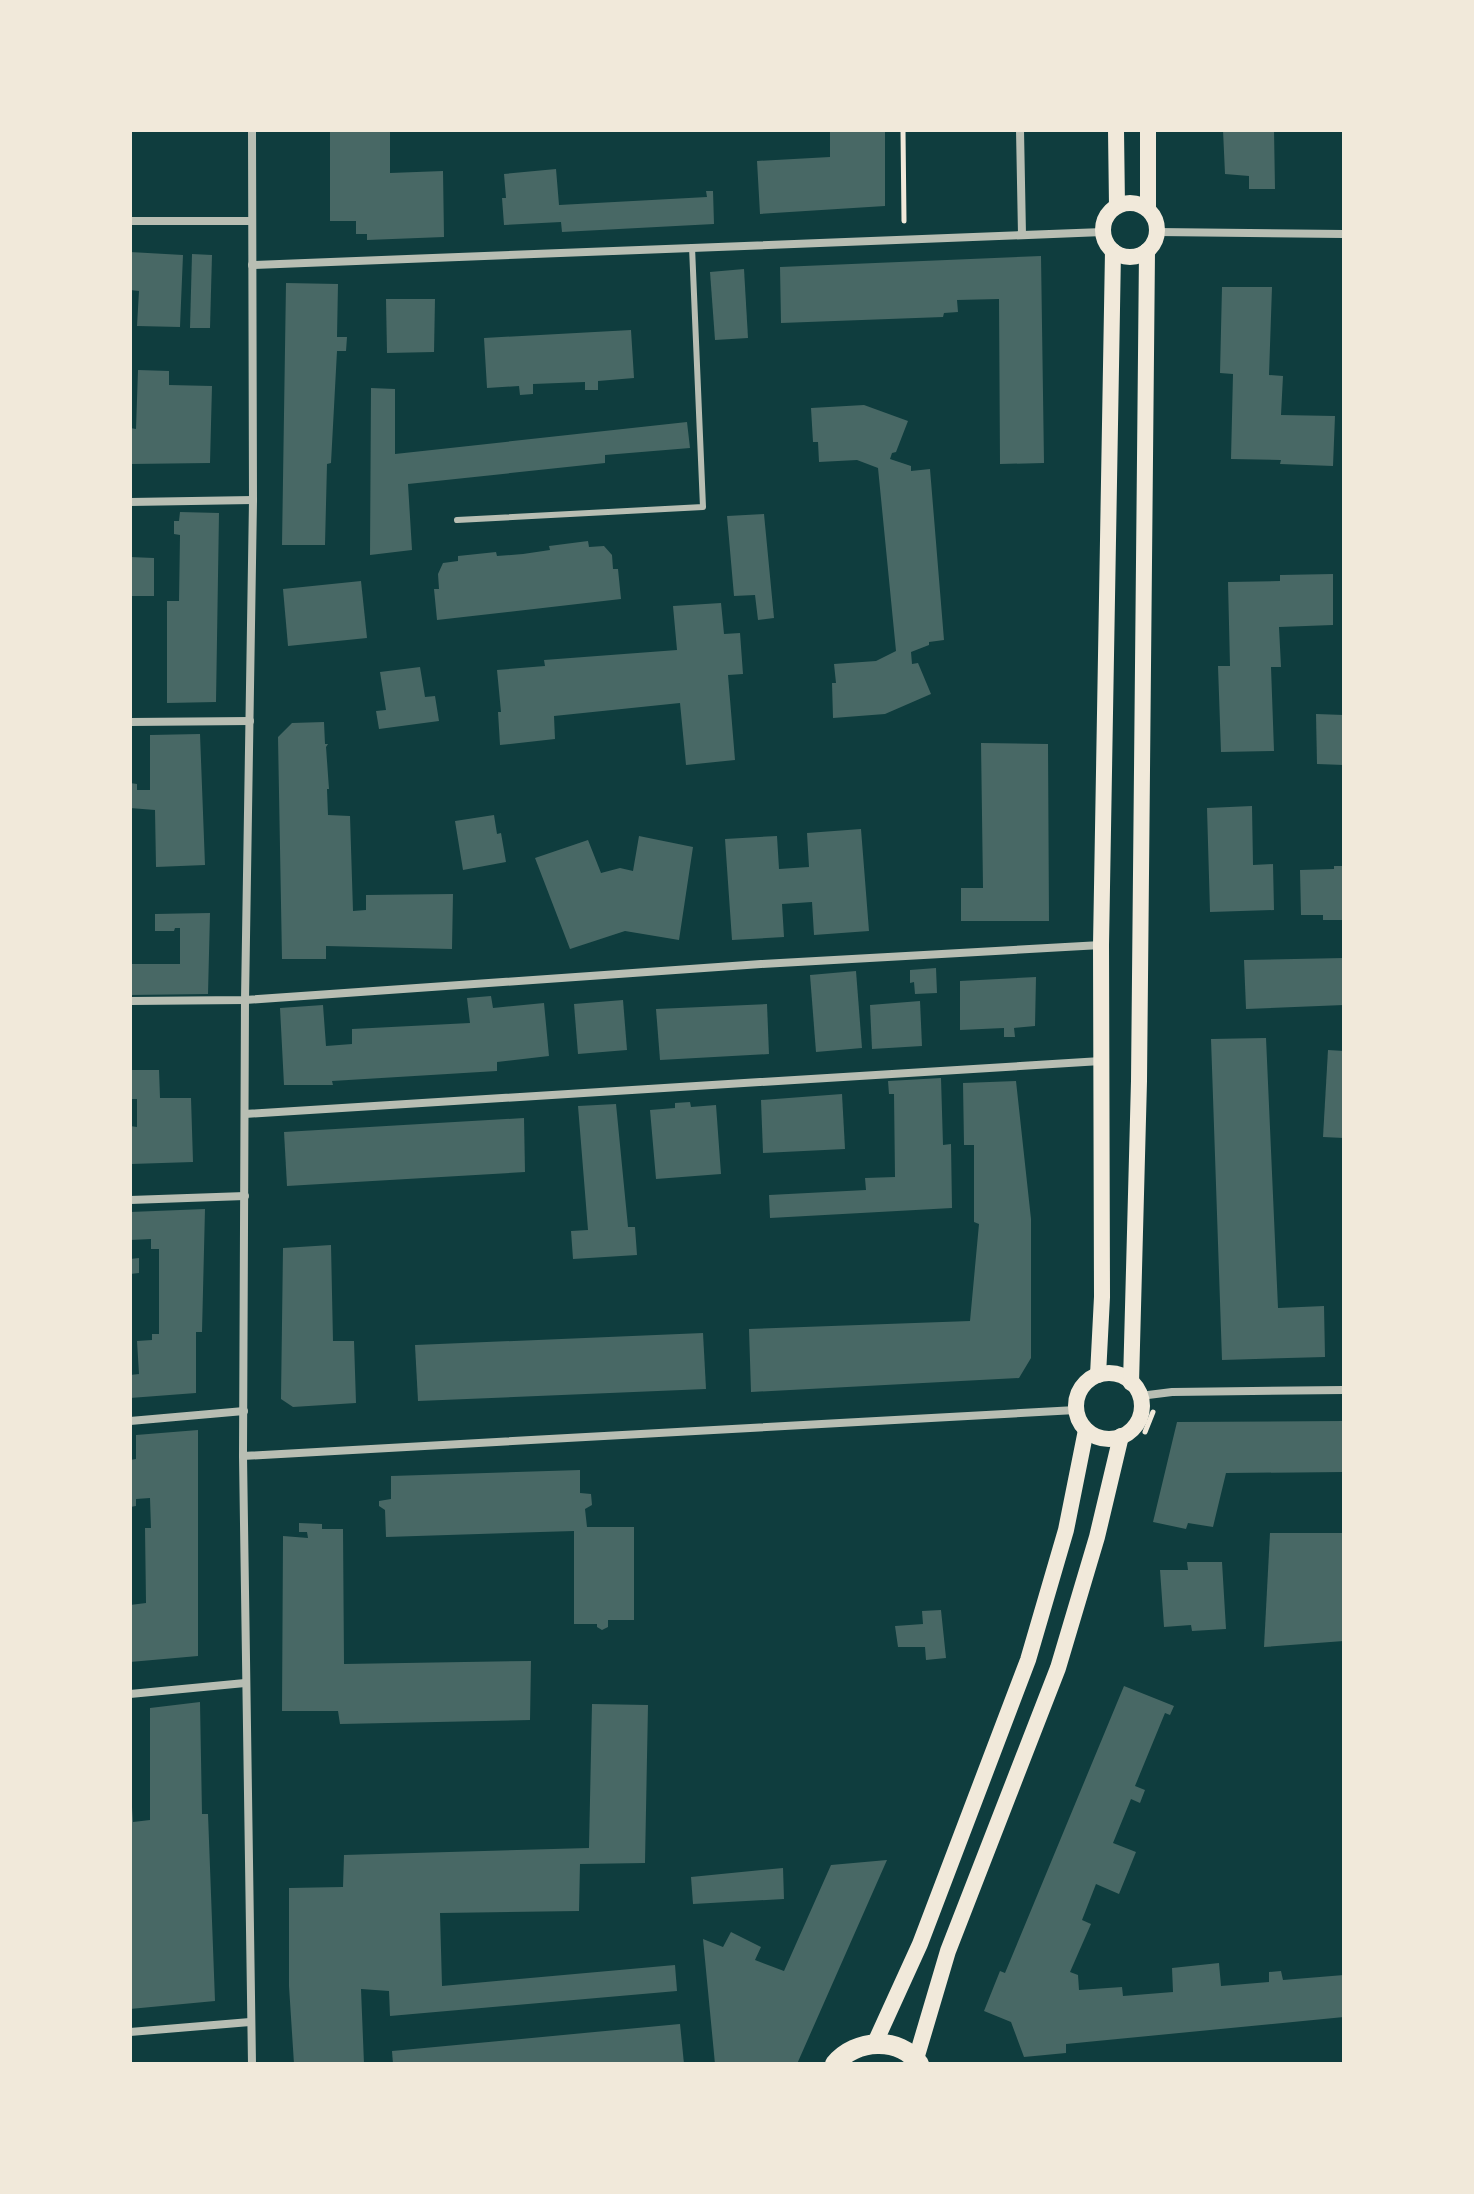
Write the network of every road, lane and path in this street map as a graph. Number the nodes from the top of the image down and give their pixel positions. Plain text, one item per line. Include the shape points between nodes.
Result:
1 (252, 130) edge
2 (903, 130) edge
3 (1020, 130) edge
4 (1116, 130) edge
5 (1148, 130) edge
6 (1117, 206) junction
7 (1148, 209) junction
8 (130, 221) edge
9 (252, 221) junction
10 (1103, 232) junction
11 (1157, 232) junction
12 (1344, 234) edge
13 (1022, 235) junction
14 (904, 240) junction
15 (692, 247) junction
16 (1113, 251) junction
17 (1147, 251) junction
18 (252, 270) junction
19 (253, 500) junction
20 (130, 502) edge
21 (457, 520) dead end
22 (250, 721) junction
23 (130, 722) edge
24 (1101, 945) junction
25 (245, 1000) junction
26 (130, 1001) edge
27 (1101, 1061) junction
28 (245, 1114) junction
29 (245, 1196) junction
30 (130, 1200) edge
31 (1098, 1375) junction
32 (1136, 1389) junction
33 (1344, 1390) edge
34 (1076, 1410) junction
35 (244, 1411) junction
36 (130, 1421) edge
37 (1086, 1430) junction
38 (1121, 1436) junction
39 (243, 1456) junction
40 (245, 1683) junction
41 (130, 1694) edge
42 (250, 2022) junction
43 (130, 2032) edge
44 (874, 2045) junction
45 (917, 2061) edge
46 (252, 2064) edge
47 (835, 2064) edge

1 - 9 street
2 - 14 path
3 - 13 street
4 - 6 main road
5 - 7 main road
6 - 7 main road via 1133,202
6 - 10 main road via 1106,217
7 - 11 main road
8 - 9 street
9 - 18 street
10 - 13 street
10 - 16 main road
11 - 12 street
11 - 17 main road
13 - 14 street
14 - 15 street
15 - 18 street
15 - 21 lane via 703,507
16 - 17 main road via 1130,257
16 - 24 main road
17 - 32 main road
18 - 19 street
19 - 20 street
19 - 22 street
22 - 23 street
22 - 25 street
24 - 25 street
24 - 27 main road
25 - 26 street
25 - 28 street
27 - 28 street
27 - 31 main road
28 - 29 street
29 - 30 street
29 - 35 street
31 - 32 main road via 1118,1375
31 - 34 main road via 1082,1388
32 - 33 street
32 - 38 main road via 1140,1417
34 - 37 main road
34 - 39 street
35 - 36 street
35 - 39 street
37 - 38 main road via 1103,1439
37 - 44 main road via 1066,1530 1028,1660 920,1944
38 - 45 main road via 1058,1668 948,1951
39 - 40 street
40 - 41 street
40 - 42 street
42 - 43 street
42 - 46 street
44 - 45 main road via 902,2049
44 - 47 main road via 852,2049

